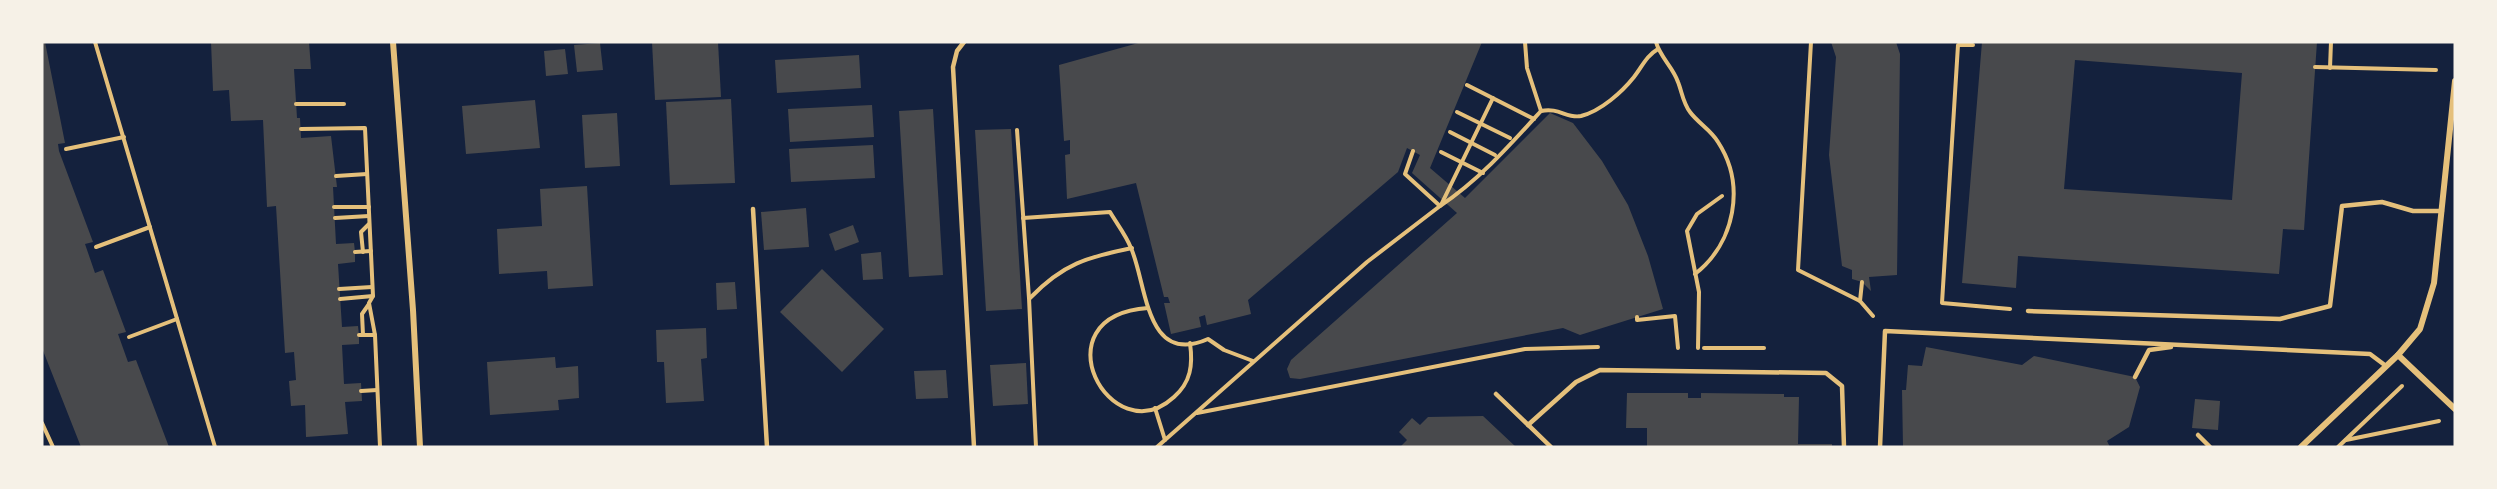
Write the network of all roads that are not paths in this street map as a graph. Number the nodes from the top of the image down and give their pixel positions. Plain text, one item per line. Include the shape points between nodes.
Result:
1 (393, 42) edge
2 (964, 42) edge
3 (2455, 81) edge
4 (753, 209) dead end
5 (2442, 211) junction
6 (2028, 310) road end
7 (2180, 345) junction
8 (2398, 355) junction
9 (2386, 366) junction
10 (2135, 377) dead end
11 (1496, 394) dead end
12 (2455, 409) edge
13 (1528, 425) junction
14 (2198, 435) dead end
15 (420, 447) edge
16 (767, 447) edge
17 (974, 447) edge
18 (1551, 447) edge
19 (1844, 447) edge
20 (1880, 447) edge
21 (2210, 447) edge
22 (2301, 447) edge

1 - 15 street
2 - 17 lane via 953,67
3 - 5 street
4 - 16 lane
5 - 6 lane via 2413,211 2382,201 2342,206 2330,306 2280,319
5 - 8 street via 2428,307 2420,329
7 - 9 lane via 2370,354
7 - 10 lane via 2149,350
7 - 20 lane via 1885,331
8 - 9 street
8 - 12 street
9 - 22 street
11 - 13 lane
13 - 18 lane
13 - 19 lane via 1576,382 1600,370 1826,373 1842,386
14 - 21 lane

